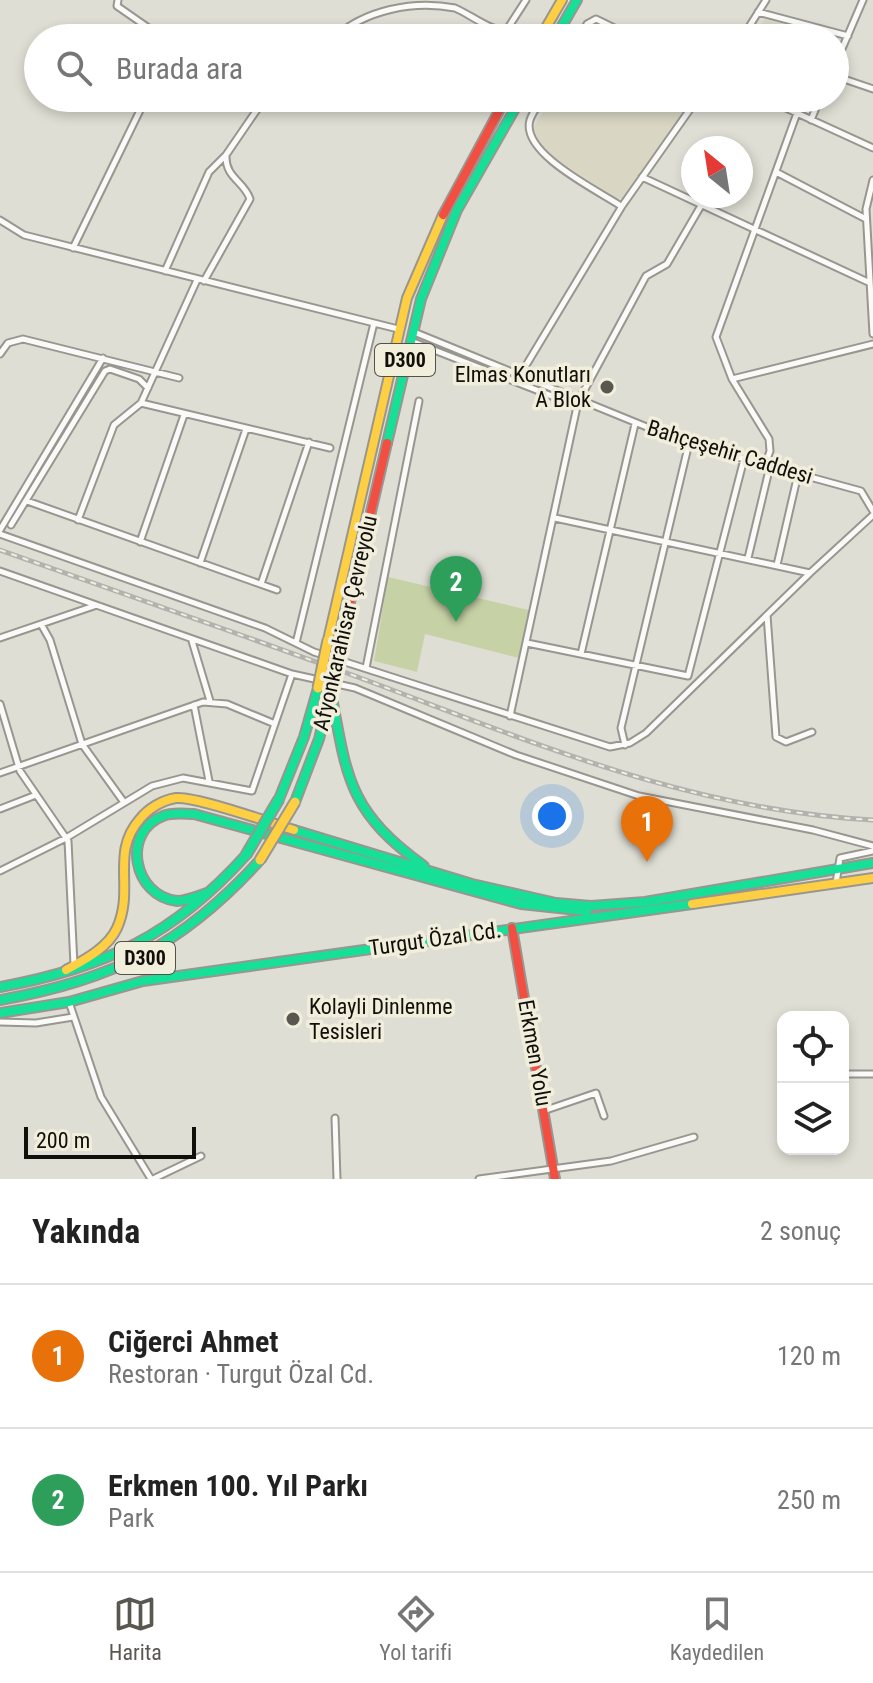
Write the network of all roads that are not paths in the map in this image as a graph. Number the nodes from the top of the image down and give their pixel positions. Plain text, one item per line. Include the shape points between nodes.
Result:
1 (118, 0) edge
2 (526, 0) edge
3 (562, 0) edge
4 (577, 0) edge
5 (766, 0) edge
6 (863, 0) edge
7 (758, 12) junction
8 (143, 24) edge
9 (352, 24) edge
10 (491, 24) edge
11 (511, 24) edge
12 (548, 24) edge
13 (563, 24) edge
14 (587, 24) edge
15 (606, 24) edge
16 (751, 24) edge
17 (803, 24) edge
18 (849, 34) edge
19 (849, 81) edge
20 (873, 89) edge
21 (139, 112) edge
22 (255, 112) edge
23 (498, 112) edge
24 (513, 112) edge
25 (534, 112) edge
26 (688, 112) edge
27 (814, 112) edge
28 (797, 113) joint
29 (811, 120) junction
30 (873, 148) edge
31 (226, 155) junction
32 (776, 172) junction
33 (642, 177) junction
34 (873, 180) edge
35 (681, 195) edge
36 (622, 206) junction
37 (700, 208) edge
38 (711, 208) edge
39 (866, 219) junction
40 (0, 220) edge
41 (756, 229) junction
42 (75, 248) junction
43 (165, 271) junction
44 (200, 280) junction
45 (868, 282) junction
46 (374, 323) junction
47 (398, 329) junction
48 (873, 334) edge
49 (411, 336) junction
50 (873, 344) edge
51 (2, 345) edge
52 (0, 354) edge
53 (103, 358) junction
54 (155, 372) junction
55 (521, 376) junction
56 (179, 378) dead end
57 (732, 379) junction
58 (516, 382) junction
59 (148, 388) junction
60 (419, 401) dead end
61 (578, 402) junction
62 (141, 403) junction
63 (184, 415) junction
64 (635, 424) junction
65 (246, 429) junction
66 (309, 442) junction
67 (689, 443) junction
68 (330, 448) dead end
69 (744, 459) junction
70 (768, 465) junction
71 (798, 474) junction
72 (27, 501) junction
73 (873, 513) edge
74 (555, 518) junction
75 (78, 520) junction
76 (11, 525) dead end
77 (608, 529) junction
78 (0, 532) edge
79 (664, 539) junction
80 (140, 542) junction
81 (720, 552) junction
82 (748, 558) junction
83 (200, 563) junction
84 (777, 565) junction
85 (0, 571) edge
86 (810, 573) junction
87 (261, 584) junction
88 (277, 590) dead end
89 (94, 605) junction
90 (767, 615) junction
91 (41, 624) junction
92 (0, 638) edge
93 (192, 641) junction
94 (296, 643) junction
95 (527, 643) junction
96 (581, 654) junction
97 (635, 666) junction
98 (366, 668) junction
99 (292, 674) junction
100 (331, 690) junction
101 (210, 701) junction
102 (0, 704) edge
103 (194, 705) junction
104 (510, 716) junction
105 (275, 724) junction
106 (812, 732) dead end
107 (82, 744) junction
108 (625, 745) junction
109 (19, 767) junction
110 (0, 773) edge
111 (209, 781) junction
112 (36, 795) junction
113 (123, 801) junction
114 (0, 809) edge
115 (66, 838) junction
116 (873, 849) edge
117 (873, 863) edge
118 (836, 870) junction
119 (0, 871) edge
120 (431, 872) junction
121 (873, 878) edge
122 (836, 883) junction
123 (221, 884) junction
124 (620, 908) junction
125 (512, 928) junction
126 (74, 966) junction
127 (45, 981) junction
128 (0, 987) edge
129 (0, 1000) edge
130 (69, 1002) junction
131 (0, 1013) edge
132 (73, 1017) junction
133 (0, 1022) edge
134 (849, 1074) edge
135 (873, 1074) edge
136 (546, 1110) junction
137 (604, 1116) dead end
138 (335, 1118) dead end
139 (694, 1137) dead end
140 (201, 1156) dead end
141 (555, 1166) junction
142 (152, 1179) edge
143 (337, 1179) edge
144 (479, 1179) edge
145 (555, 1179) edge

1 - 8 street via 117,6
2 - 11 street
3 - 12 main road
4 - 13 main road
5 - 7 street
6 - 18 street
7 - 16 street
7 - 17 street
9 - 10 street via 364,14 414,4 452,6
14 - 15 street via 596,19
19 - 20 street
21 - 42 street
22 - 31 street
23 - 47 main road, Afyonkarahisar Çevreyolu / D300 via 436,228
24 - 49 main road, Afyonkarahisar Çevreyolu / D300 via 449,227
25 - 36 street via 529,136 539,152
26 - 33 street
27 - 29 street
28 - 29 street
28 - 32 street
29 - 30 street
31 - 43 street via 209,172
31 - 44 street via 229,174 250,199
32 - 39 street
32 - 41 street
33 - 35 street
33 - 36 street
34 - 39 street
36 - 55 street
37 - 61 street via 667,264 646,276
38 - 41 street
39 - 45 street
40 - 42 street via 24,235
41 - 45 street
41 - 57 street via 716,337
42 - 43 street
43 - 44 street
44 - 46 street
44 - 54 street
45 - 48 street
46 - 47 street
46 - 94 street
47 - 123 main road, Afyonkarahisar Çevreyolu / D300, bridge via 304,737 279,799 246,855
49 - 55 street, Bahçeşehir Caddesi
49 - 58 street, Bahçeşehir Caddesi
49 - 100 main road, Afyonkarahisar Çevreyolu / D300, bridge
50 - 57 street
51 - 52 street
51 - 53 street via 16,338
53 - 54 street
53 - 78 street
54 - 56 street
54 - 59 street
55 - 58 street
55 - 61 street, Bahçeşehir Caddesi
57 - 70 street via 769,439
58 - 61 street, Bahçeşehir Caddesi
59 - 62 street
59 - 72 street via 139,379 105,371
60 - 98 street
61 - 64 street, Bahçeşehir Caddesi
61 - 74 street
62 - 63 street
62 - 75 street via 114,425
63 - 65 street
63 - 80 street
64 - 67 street, Bahçeşehir Caddesi
64 - 77 street
65 - 66 street
65 - 83 street
66 - 68 street
66 - 87 street
67 - 69 street, Bahçeşehir Caddesi
67 - 79 street
69 - 70 street, Bahçeşehir Caddesi
69 - 81 street
70 - 71 street, Bahçeşehir Caddesi
70 - 82 street
71 - 73 street, Bahçeşehir Caddesi via 861,491
71 - 84 street
72 - 75 street
72 - 76 street
73 - 86 street
74 - 77 street
74 - 95 street
75 - 80 street
77 - 79 street
77 - 96 street
78 - 94 street
79 - 81 street
79 - 97 street
80 - 83 street
81 - 82 street
81 - 97 street via 688,676
82 - 84 street
83 - 87 street
84 - 86 street
85 - 89 street
86 - 90 street
87 - 88 street
89 - 91 street
89 - 93 street
90 - 106 street via 776,737 786,742
90 - 108 street via 646,733
91 - 92 street
91 - 107 street
93 - 99 street
93 - 101 street
94 - 98 street
95 - 96 street
95 - 104 street
96 - 97 street
97 - 108 street via 621,728
98 - 104 street
99 - 105 street
99 - 116 street via 355,688 516,755 639,796 813,830
100 - 120 main road via 342,761 352,786 386,836
100 - 129 main road, Afyonkarahisar Çevreyolu / D300, bridge via 295,802 260,860 221,904 166,947 91,982
101 - 103 street
101 - 105 street
102 - 109 street
103 - 107 street
103 - 111 street
104 - 108 street via 600,745
105 - 111 street via 254,789
107 - 109 street
107 - 113 street
109 - 110 street
109 - 112 street
111 - 113 street via 183,778
112 - 114 street
112 - 115 street
113 - 115 street
115 - 119 street
115 - 126 street
116 - 118 street via 840,858
117 - 118 main road, Turgut Özal Cd.
118 - 122 street
118 - 124 main road, Turgut Özal Cd.
120 - 124 main road via 556,903
120 - 126 main road via 199,802 164,801 136,819 126,834 126,900 116,931
121 - 122 main road, Turgut Özal Cd.
122 - 124 main road, Turgut Özal Cd.
123 - 124 main road via 194,900 173,901 155,894 136,866 142,830 165,813 180,811 521,904
123 - 127 main road, Afyonkarahisar Çevreyolu / D300 via 191,912 136,947
124 - 125 main road, Turgut Özal Cd.
125 - 130 main road, Turgut Özal Cd. via 143,981
125 - 136 main road, Erkmen Yolu
126 - 127 main road
127 - 128 main road, D300
130 - 131 main road, Turgut Özal Cd.
130 - 132 street
132 - 133 street
132 - 142 street via 101,1097
134 - 135 street
136 - 137 street via 596,1093
136 - 141 main road, Erkmen Yolu
138 - 143 street
139 - 141 street via 611,1161
140 - 142 street
141 - 144 street
141 - 145 main road, Erkmen Yolu

